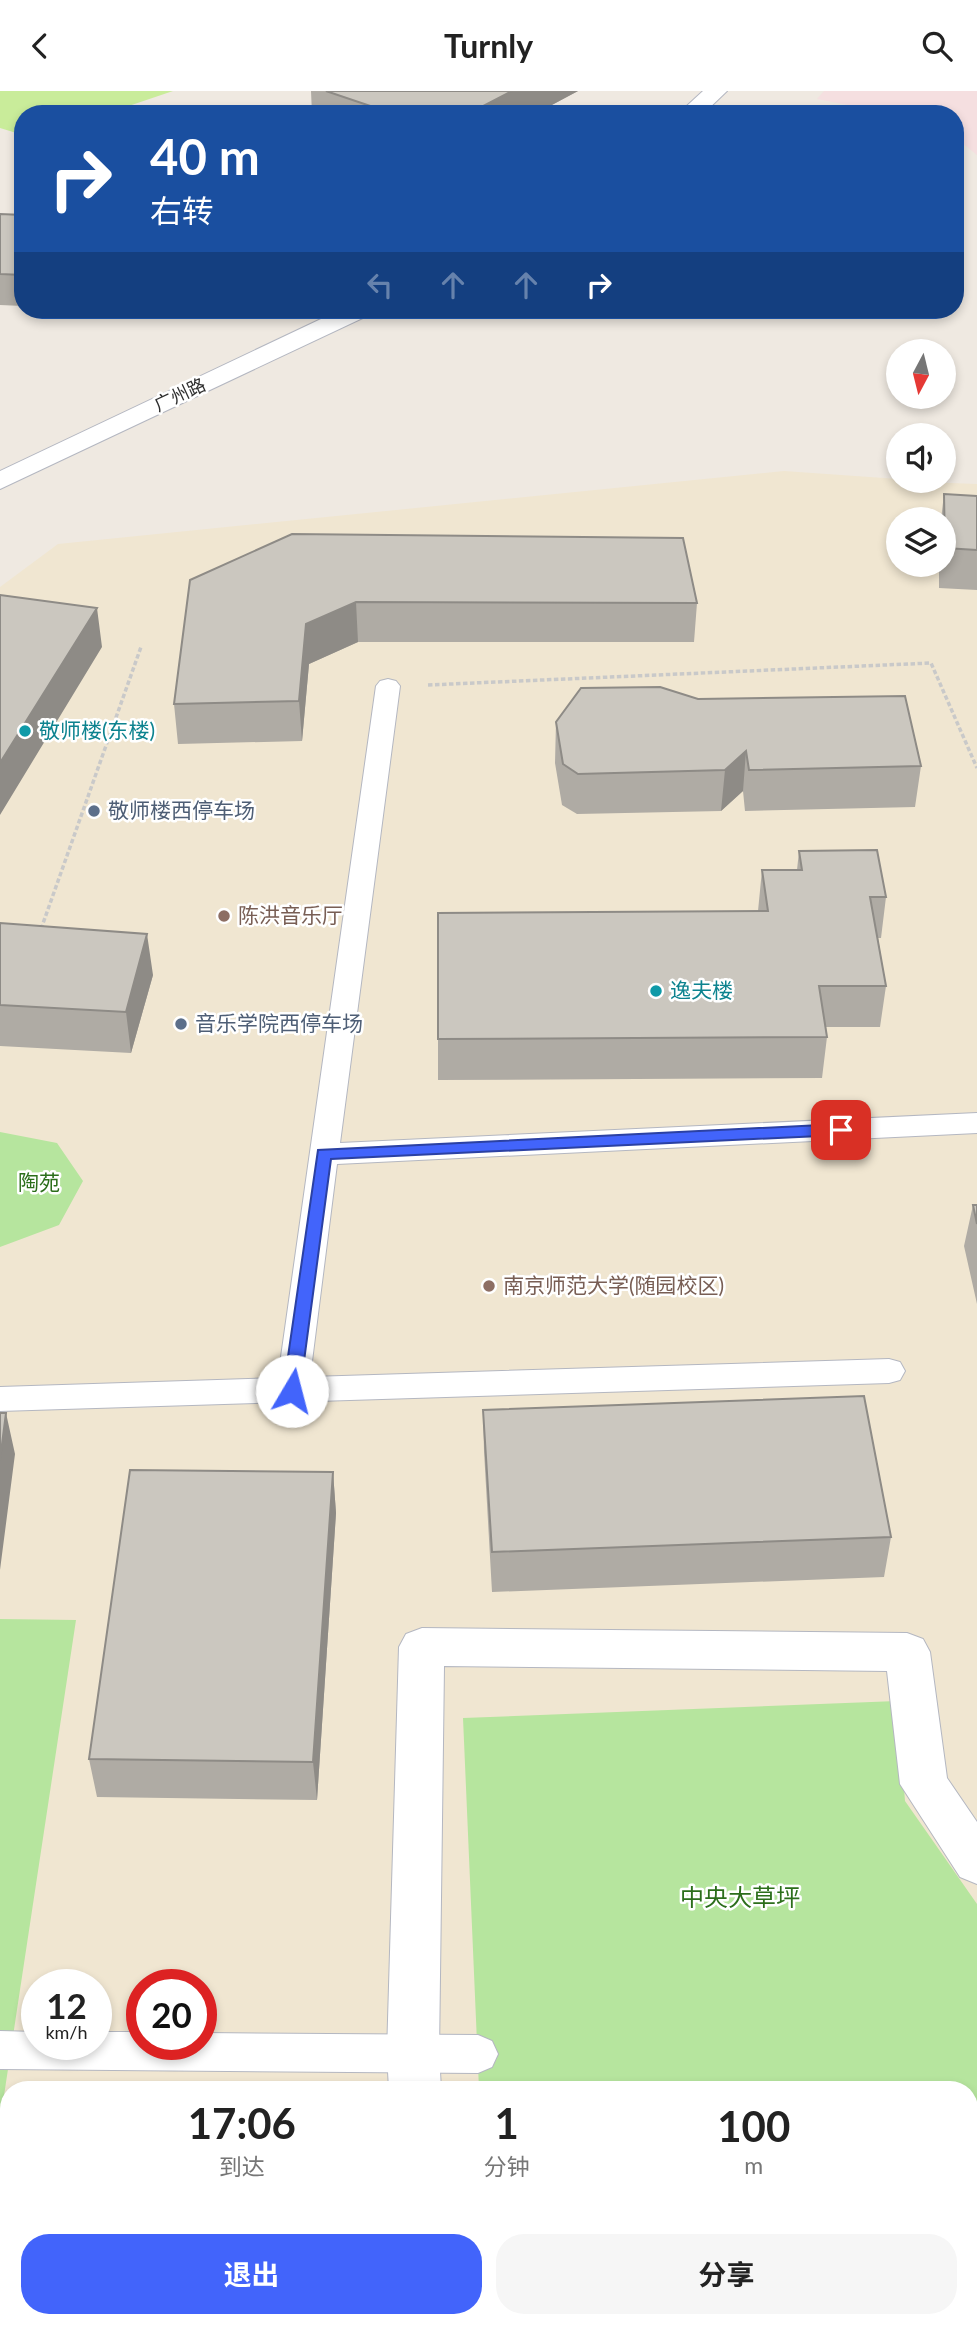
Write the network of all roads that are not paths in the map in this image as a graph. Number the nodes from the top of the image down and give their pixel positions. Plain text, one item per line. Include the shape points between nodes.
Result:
1 (716, 91) edge
2 (700, 105) edge
3 (341, 319) edge
4 (0, 481) edge
5 (388, 686) road end
6 (977, 1123) edge
7 (324, 1154) junction
8 (889, 1371) dead end
9 (292, 1391) junction
10 (0, 1399) edge
11 (977, 1862) edge
12 (0, 2050) edge
13 (478, 2054) dead end
14 (414, 2072) edge

1 - 2 street
3 - 4 street, 广州路
5 - 7 lane
6 - 7 lane
7 - 9 lane
8 - 9 lane
9 - 10 lane
11 - 14 street via 924,1784 907,1652 422,1647
12 - 14 lane
13 - 14 lane

